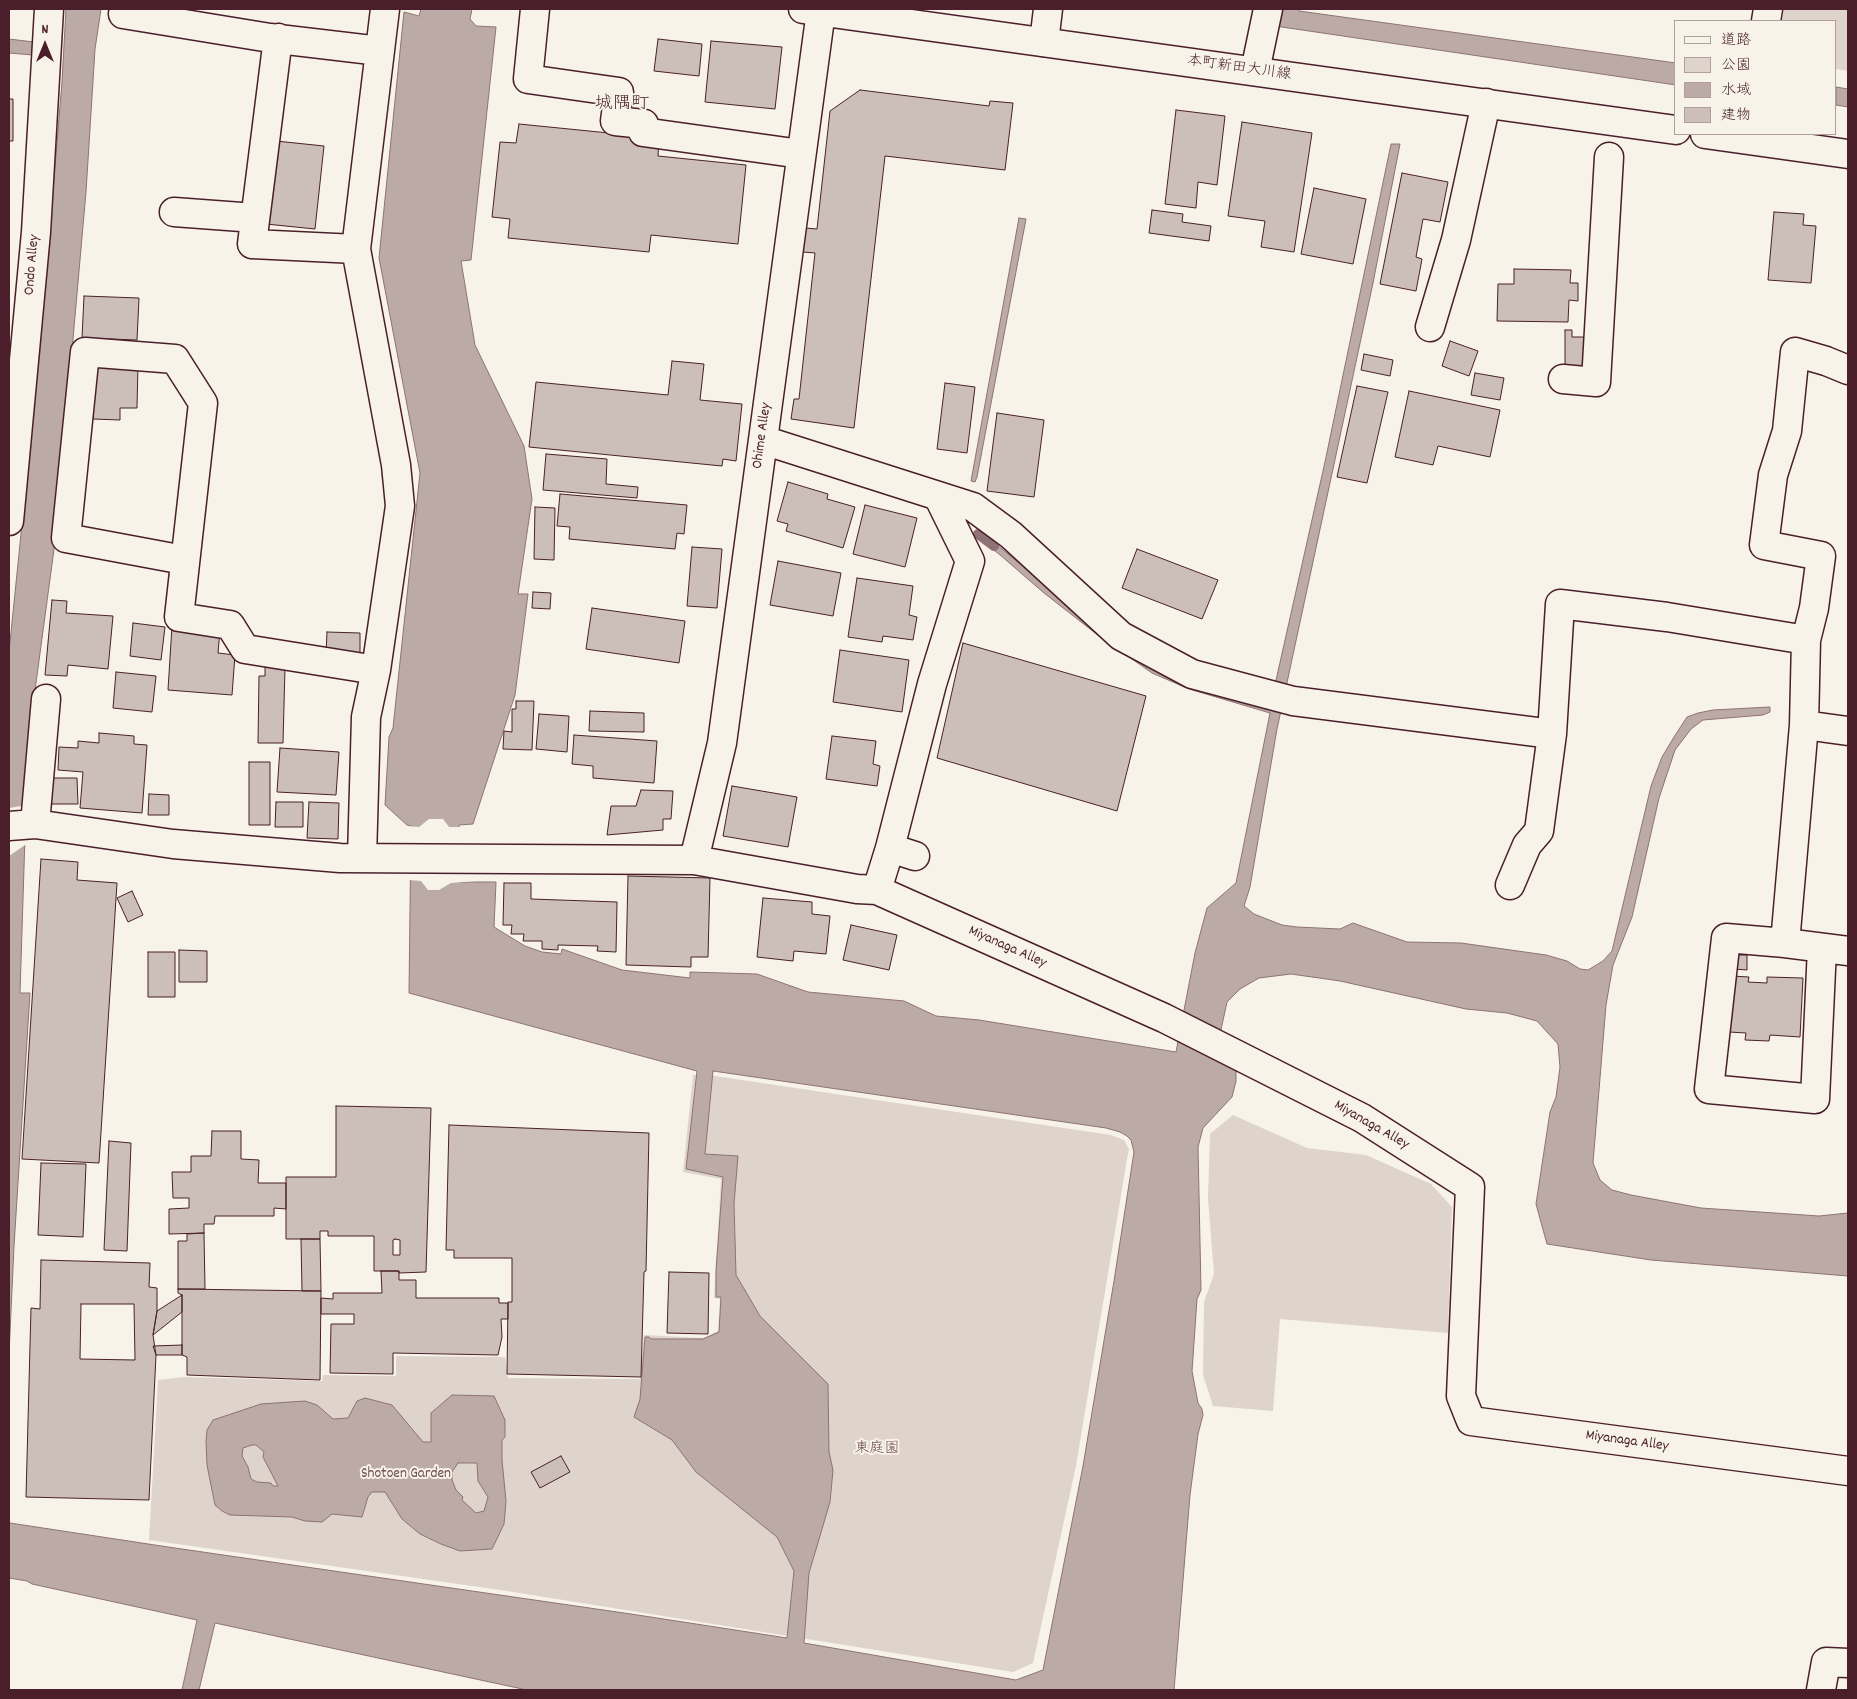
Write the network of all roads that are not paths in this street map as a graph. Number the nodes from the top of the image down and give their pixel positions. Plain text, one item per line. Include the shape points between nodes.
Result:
1 (49, 9) edge
2 (385, 9) edge
3 (535, 9) edge
4 (810, 9) edge
5 (1048, 9) edge
6 (1268, 9) edge
7 (123, 14) dead end
8 (278, 38) junction
9 (1044, 42) junction
10 (380, 51) junction
11 (1255, 71) junction
12 (1486, 104) junction
13 (1674, 130) edge
14 (1720, 135) edge
15 (1750, 137) edge
16 (801, 154) junction
17 (1848, 154) edge
18 (1608, 157) dead end
19 (174, 212) dead end
20 (255, 218) junction
21 (356, 249) junction
22 (1430, 327) dead end
23 (1848, 370) edge
24 (1563, 379) dead end
25 (763, 440) junction
26 (11, 486) edge
27 (938, 496) junction
28 (9, 521) edge
29 (184, 560) junction
30 (1806, 640) junction
31 (376, 670) junction
32 (46, 698) dead end
33 (1804, 725) junction
34 (1848, 731) edge
35 (1552, 734) junction
36 (24, 825) edge
37 (362, 858) junction
38 (694, 860) junction
39 (1510, 885) dead end
40 (878, 890) junction
41 (1785, 944) junction
42 (1835, 949) edge
43 (1848, 1471) edge
44 (1837, 1663) edge
45 (1821, 1690) edge

1 - 26 street, Ondo Alley via 36,232
2 - 10 street
3 - 16 street via 528,79 618,92 615,121 644,124 643,132
4 - 9 street, 本町新田大川線
4 - 16 street, Ohime Alley
5 - 9 street
6 - 11 street
7 - 8 street
8 - 10 street
8 - 20 street
9 - 11 street, 本町新田大川線
10 - 21 street
11 - 12 street, 本町新田大川線
12 - 13 street, 本町新田大川線
12 - 22 street via 1456,240
14 - 15 street
15 - 17 street
16 - 25 street, Ohime Alley
18 - 24 street via 1596,382
19 - 20 street
20 - 21 street via 252,244
21 - 31 street via 396,465 400,506
23 - 30 street via 1795,352 1787,431 1773,475 1764,545 1821,556
25 - 27 street
25 - 38 street, Ohime Alley via 722,743
26 - 28 street, Ondo Alley
27 - 35 street via 973,507 1011,536 1122,636 1192,674 1293,701
27 - 40 street via 970,561 932,684 903,852
29 - 29 street via 203,403 175,359 85,352 66,538
29 - 31 street via 179,617 230,625 245,649
30 - 33 street
30 - 35 street via 1667,617 1560,604
31 - 37 street via 366,717
32 - 36 street
33 - 34 street
33 - 41 street
35 - 39 street via 1539,831 1527,845
36 - 37 street, Miyanaga Alley via 173,844
37 - 38 street, Miyanaga Alley
38 - 40 street, Miyanaga Alley
40 - 43 street, Miyanaga Alley via 1164,1018 1362,1118 1470,1187 1461,1396 1471,1421
41 - 42 street
41 - 42 street via 1726,938 1709,1089 1814,1099
44 - 45 street

